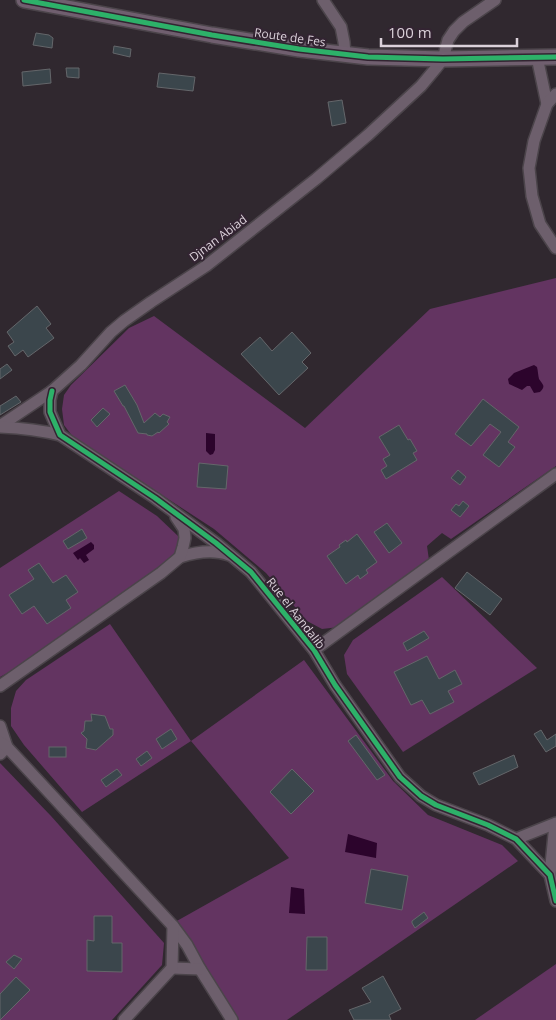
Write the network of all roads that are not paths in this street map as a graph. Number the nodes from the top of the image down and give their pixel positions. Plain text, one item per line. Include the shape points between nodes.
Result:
1 (24, 0) edge
2 (323, 0) edge
3 (495, 0) edge
4 (345, 54) junction
5 (537, 57) junction
6 (556, 57) edge
7 (443, 59) junction
8 (556, 94) edge
9 (547, 104) junction
10 (556, 248) edge
11 (52, 390) junction
12 (0, 426) edge
13 (60, 435) junction
14 (556, 474) edge
15 (173, 511) junction
16 (233, 556) junction
17 (180, 557) junction
18 (314, 650) junction
19 (0, 686) edge
20 (0, 726) edge
21 (2, 748) edge
22 (555, 824) edge
23 (516, 839) junction
24 (550, 875) junction
25 (556, 901) edge
26 (173, 926) junction
27 (172, 968) junction
28 (200, 969) junction
29 (124, 1020) edge
30 (232, 1020) edge

1 - 4 main road, Route de Fes via 212,35
2 - 4 street via 341,27
3 - 7 street via 454,30
4 - 7 main road, Route de Fes
5 - 6 main road, Route de Fes
5 - 7 main road, Route de Fes
5 - 9 street
7 - 11 street, Djnan Abiad via 421,86 368,135 206,266 124,321
8 - 9 street
9 - 10 street via 529,168 540,224
11 - 12 street, Djnan Abiad
11 - 13 street via 50,412
12 - 13 street, Rue el Aandalib
13 - 15 street, Rue el Aandalib
14 - 18 street
15 - 16 street, Rue el Aandalib
15 - 17 street via 184,529
16 - 17 street via 210,552
16 - 18 street, Rue el Aandalib via 257,580
17 - 19 street
18 - 23 street, Rue el Aandalib via 400,777 436,805
20 - 21 street
21 - 26 street
22 - 23 street
22 - 24 street
23 - 24 street, Rue el Aandalib
24 - 25 street
26 - 27 street
26 - 28 street
27 - 28 street
27 - 29 street
28 - 30 street

